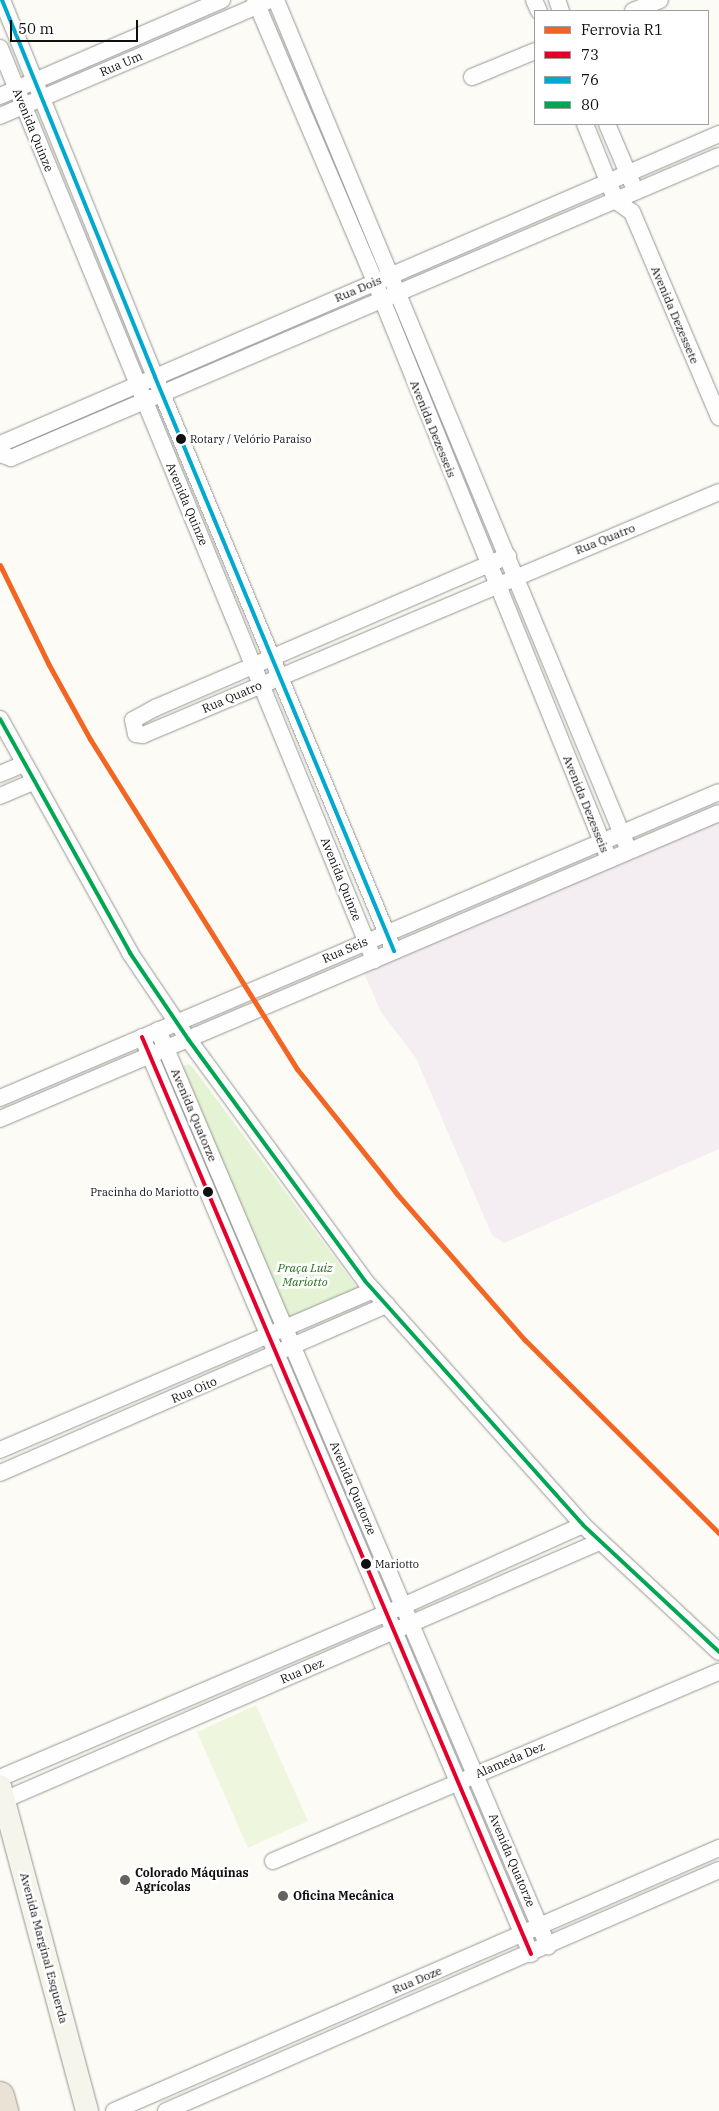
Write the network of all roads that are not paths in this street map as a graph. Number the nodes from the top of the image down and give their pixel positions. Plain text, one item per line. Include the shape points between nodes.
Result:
1 (2, 0) edge
2 (222, 0) edge
3 (276, 0) edge
4 (660, 0) edge
5 (261, 2) edge
6 (635, 10) edge
7 (0, 48) edge
8 (534, 51) edge
9 (472, 78) dead end
10 (35, 80) junction
11 (16, 89) junction
12 (0, 96) edge
13 (42, 98) junction
14 (24, 106) junction
15 (0, 116) edge
16 (585, 125) edge
17 (607, 125) edge
18 (719, 134) edge
19 (719, 156) edge
20 (628, 173) junction
21 (608, 182) junction
22 (635, 192) junction
23 (616, 200) junction
24 (632, 212) junction
25 (392, 275) junction
26 (375, 282) junction
27 (399, 293) junction
28 (381, 300) junction
29 (155, 377) junction
30 (137, 385) junction
31 (162, 393) junction
32 (144, 401) junction
33 (719, 417) edge
34 (0, 448) edge
35 (0, 454) edge
36 (719, 492) edge
37 (508, 556) junction
38 (488, 564) junction
39 (516, 577) junction
40 (496, 585) junction
41 (272, 658) junction
42 (254, 666) junction
43 (279, 677) junction
44 (262, 684) junction
45 (154, 708) junction
46 (0, 719) edge
47 (162, 726) junction
48 (24, 764) junction
49 (0, 774) edge
50 (33, 782) junction
51 (719, 792) edge
52 (0, 796) edge
53 (719, 813) edge
54 (621, 833) junction
55 (602, 841) junction
56 (629, 851) junction
57 (609, 859) junction
58 (387, 933) junction
59 (366, 942) junction
60 (394, 951) junction
61 (374, 960) junction
62 (177, 1021) junction
63 (158, 1030) junction
64 (142, 1037) junction
65 (188, 1039) junction
66 (166, 1049) junction
67 (150, 1056) junction
68 (0, 1098) edge
69 (0, 1119) edge
70 (373, 1290) junction
71 (387, 1305) junction
72 (285, 1328) junction
73 (267, 1336) junction
74 (294, 1346) junction
75 (275, 1354) junction
76 (0, 1450) edge
77 (0, 1473) edge
78 (583, 1525) junction
79 (599, 1542) junction
80 (404, 1606) junction
81 (385, 1614) junction
82 (411, 1624) junction
83 (393, 1632) junction
84 (719, 1652) edge
85 (719, 1672) edge
86 (475, 1774) junction
87 (0, 1778) edge
88 (457, 1781) junction
89 (2, 1793) edge
90 (719, 1848) edge
91 (273, 1861) dead end
92 (719, 1870) edge
93 (540, 1926) junction
94 (523, 1934) junction
95 (548, 1946) junction
96 (531, 1954) junction
97 (0, 2096) edge
98 (4, 2111) edge
99 (87, 2111) edge
100 (114, 2111) edge
101 (166, 2111) edge

1 - 10 street, Avenida Quinze
2 - 10 street, Rua Um
3 - 25 street, Avenida Dezesseis
4 - 6 street
5 - 13 street, Rua Um
5 - 26 street, Avenida Dezesseis
7 - 11 street, Avenida Quinze
8 - 9 street
10 - 11 street, Rua Um
10 - 13 street, Avenida Quinze
11 - 12 street, Rua Um
11 - 14 street, Avenida Quinze
13 - 14 street, Rua Um
13 - 29 street, Avenida Quinze
14 - 15 street, Rua Um
14 - 30 street, Avenida Quinze
16 - 21 street
17 - 20 street
18 - 20 street, Rua Dois
19 - 22 street, Rua Dois
20 - 21 street, Rua Dois
20 - 22 street
21 - 23 street
21 - 25 street, Rua Dois
22 - 23 street, Rua Dois
22 - 24 street
23 - 24 street
23 - 27 street, Rua Dois
24 - 33 street, Avenida Dezessete
25 - 26 street, Rua Dois
25 - 27 street, Avenida Dezesseis
26 - 28 street, Avenida Dezesseis
26 - 29 street, Rua Dois
27 - 28 street, Rua Dois
27 - 37 street, Avenida Dezesseis
28 - 31 street, Rua Dois
28 - 38 street, Avenida Dezesseis
29 - 30 street, Rua Dois
29 - 31 street, Avenida Quinze
30 - 32 street, Avenida Quinze
30 - 34 street, Rua Dois via 5,442
31 - 32 street, Rua Dois
31 - 41 street, Avenida Quinze
32 - 35 street, Rua Dois via 10,458
32 - 42 street, Avenida Quinze
36 - 39 street, Rua Quatro
37 - 38 street, Rua Quatro
37 - 39 street, Avenida Dezesseis
38 - 40 street, Avenida Dezesseis
38 - 41 street, Rua Quatro
39 - 40 street, Rua Quatro
39 - 54 street, Avenida Dezesseis
40 - 43 street, Rua Quatro
40 - 55 street, Avenida Dezesseis
41 - 42 street, Rua Quatro
41 - 43 street, Avenida Quinze
42 - 44 street, Avenida Quinze
42 - 45 street, Rua Quatro
43 - 44 street, Rua Quatro
43 - 58 street, Avenida Quinze
44 - 47 street, Rua Quatro
44 - 59 street, Avenida Quinze
45 - 47 street
45 - 47 street, Rua Quatro via 133,720 136,734 143,735
46 - 48 street
48 - 49 street
48 - 50 street
50 - 52 street
50 - 62 street via 130,952
51 - 54 street, Rua Seis
53 - 56 street, Rua Seis
54 - 55 street, Rua Seis
54 - 56 street, Avenida Dezesseis
55 - 57 street, Avenida Dezesseis
55 - 58 street, Rua Seis
56 - 57 street, Rua Seis
57 - 60 street, Rua Seis
58 - 59 street, Rua Seis
58 - 60 street, Avenida Quinze
59 - 61 street, Avenida Quinze
59 - 62 street, Rua Seis
60 - 61 street, Rua Seis
61 - 65 street, Rua Seis
62 - 63 street, Rua Seis
62 - 65 street
63 - 64 street, Rua Seis
63 - 66 street, Avenida Quatorze
64 - 67 street, Avenida Quatorze
64 - 68 street, Rua Seis
65 - 66 street, Rua Seis
65 - 70 street
66 - 67 street, Rua Seis
66 - 72 street, Avenida Quatorze
67 - 69 street, Rua Seis
67 - 73 street, Avenida Quatorze
70 - 71 street
70 - 72 street, Rua Oito
71 - 74 street, Rua Oito
71 - 78 street
72 - 73 street, Rua Oito
72 - 74 street, Avenida Quatorze
73 - 75 street, Avenida Quatorze
73 - 76 street, Rua Oito
74 - 75 street, Rua Oito
74 - 80 street, Avenida Quatorze
75 - 77 street, Rua Oito
75 - 81 street, Avenida Quatorze
78 - 79 street
78 - 80 street, Rua Dez
79 - 82 street, Rua Dez
79 - 84 street
80 - 81 street, Rua Dez
80 - 82 street, Avenida Quatorze
81 - 83 street, Avenida Quatorze
81 - 87 street, Rua Dez
82 - 83 street, Rua Dez
82 - 86 street, Avenida Quatorze
83 - 88 street, Avenida Quatorze
83 - 89 street, Rua Dez
85 - 86 street, Alameda Dez
86 - 88 street, Alameda Dez
86 - 93 street, Avenida Quatorze
88 - 91 street, Alameda Dez
88 - 94 street, Avenida Quatorze
89 - 99 main road, Avenida Marginal Esquerda
90 - 93 street, Rua Doze
92 - 95 street, Rua Doze
93 - 94 street, Rua Doze
93 - 95 street, Avenida Quatorze
94 - 96 street, Avenida Quatorze
94 - 100 street, Rua Doze
95 - 96 street, Rua Doze
96 - 101 street, Rua Doze
97 - 98 highway

